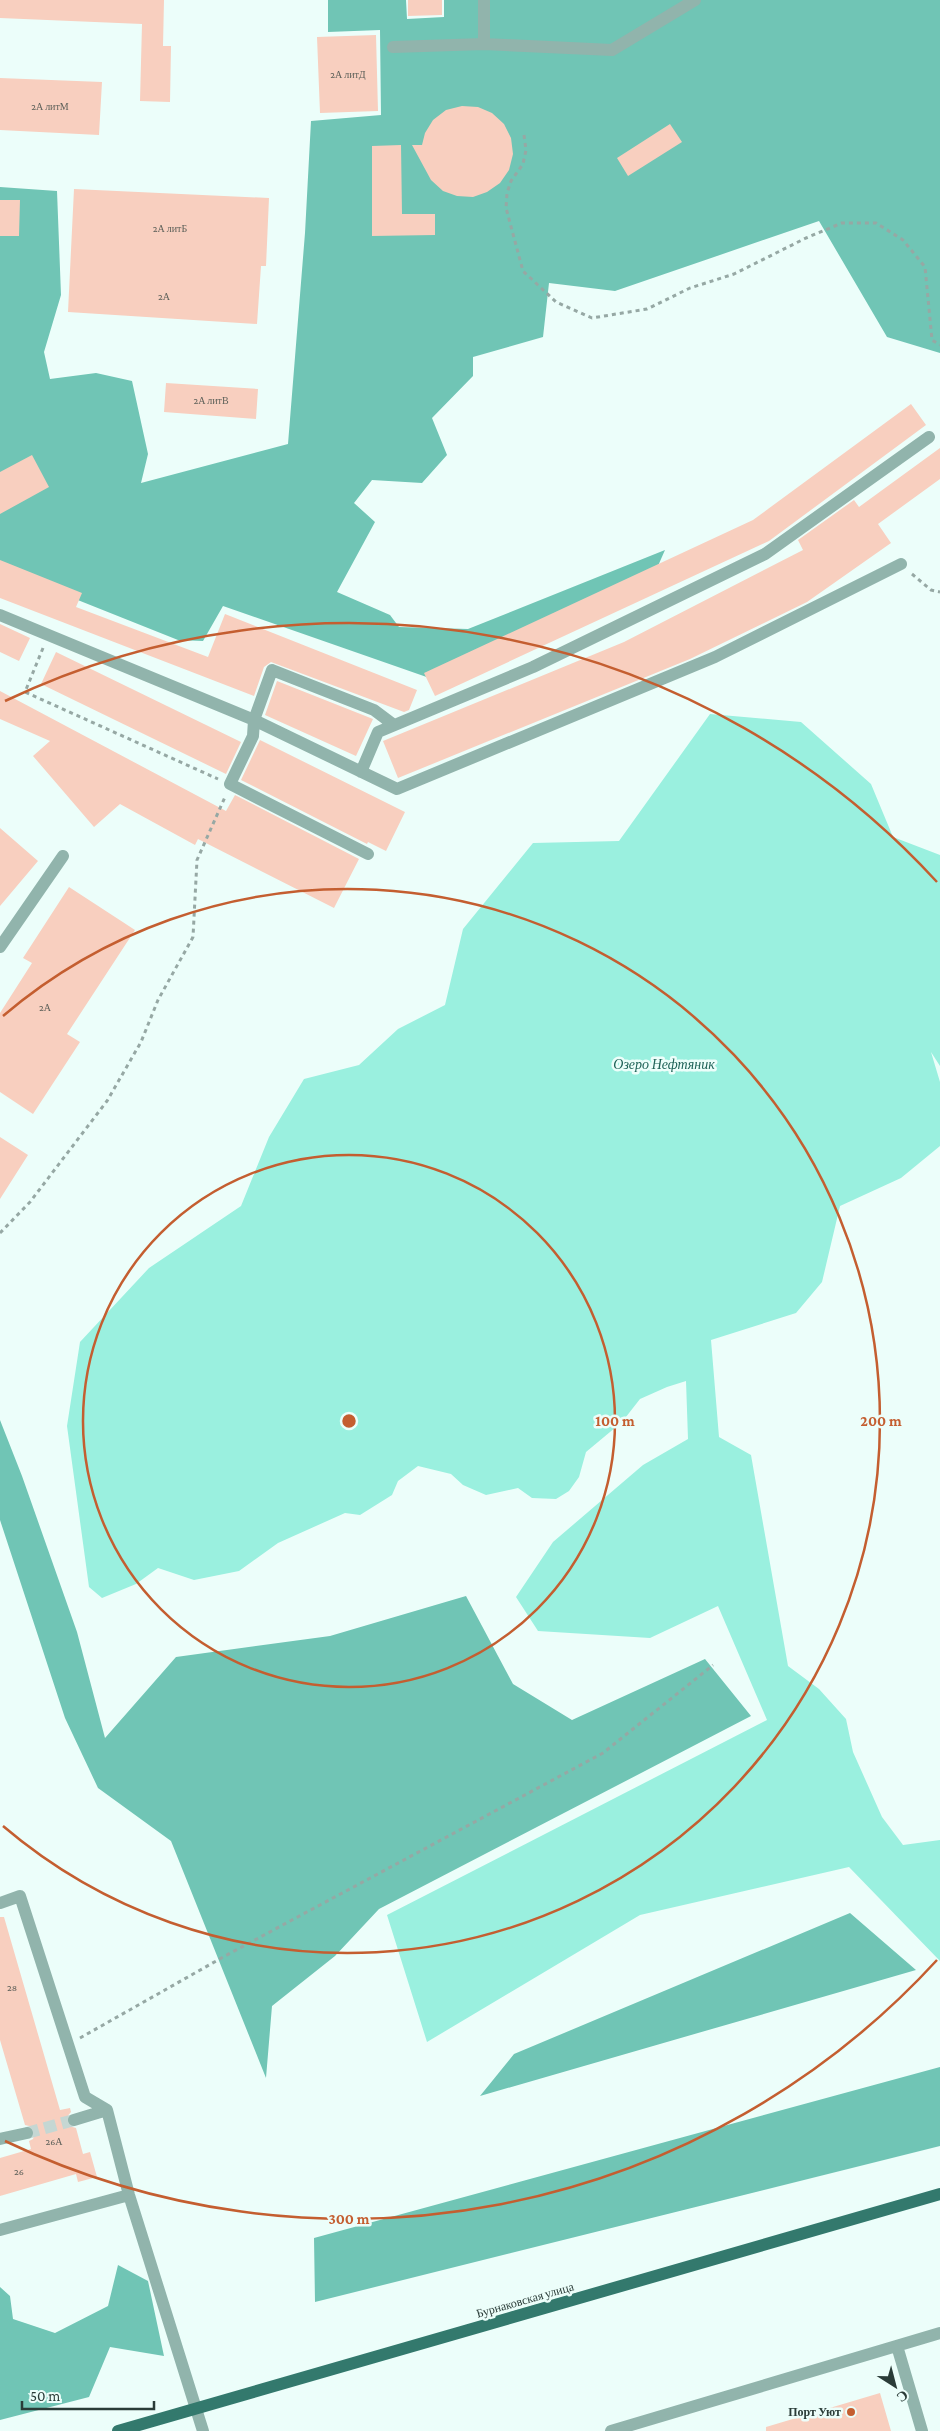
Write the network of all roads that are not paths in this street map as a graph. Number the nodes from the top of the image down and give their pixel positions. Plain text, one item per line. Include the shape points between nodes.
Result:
1 (484, 0) edge
2 (695, 0) edge
3 (484, 44) junction
4 (393, 47) dead end
5 (929, 437) dead end
6 (900, 564) road end
7 (0, 615) edge
8 (254, 720) junction
9 (394, 726) junction
10 (361, 772) junction
11 (368, 854) dead end
12 (63, 856) dead end
13 (0, 946) edge
14 (0, 1903) edge
15 (107, 2110) junction
16 (74, 2120) tunnel mouth
17 (27, 2134) tunnel mouth
18 (0, 2139) edge
19 (940, 2194) edge
20 (129, 2195) junction
21 (0, 2230) edge
22 (940, 2333) edge
23 (897, 2346) junction
24 (196, 2409) junction
25 (118, 2431) edge
26 (203, 2431) edge
27 (611, 2431) edge
28 (922, 2431) edge

1 - 3 street
2 - 3 street via 612,50
3 - 4 street
5 - 9 street via 765,554 533,667
6 - 10 street via 715,657 397,788
7 - 8 street
8 - 9 street via 272,670 374,710
8 - 10 street
8 - 11 street via 253,736 230,784
9 - 10 street via 378,732
12 - 13 street
14 - 15 street via 20,1896 85,2097
15 - 16 street
15 - 20 street
17 - 18 street
19 - 24 main road, Бурнаковская улица
20 - 21 street
20 - 24 street
22 - 23 street
23 - 27 street
23 - 28 street
24 - 25 main road, Бурнаковская улица
24 - 26 street

